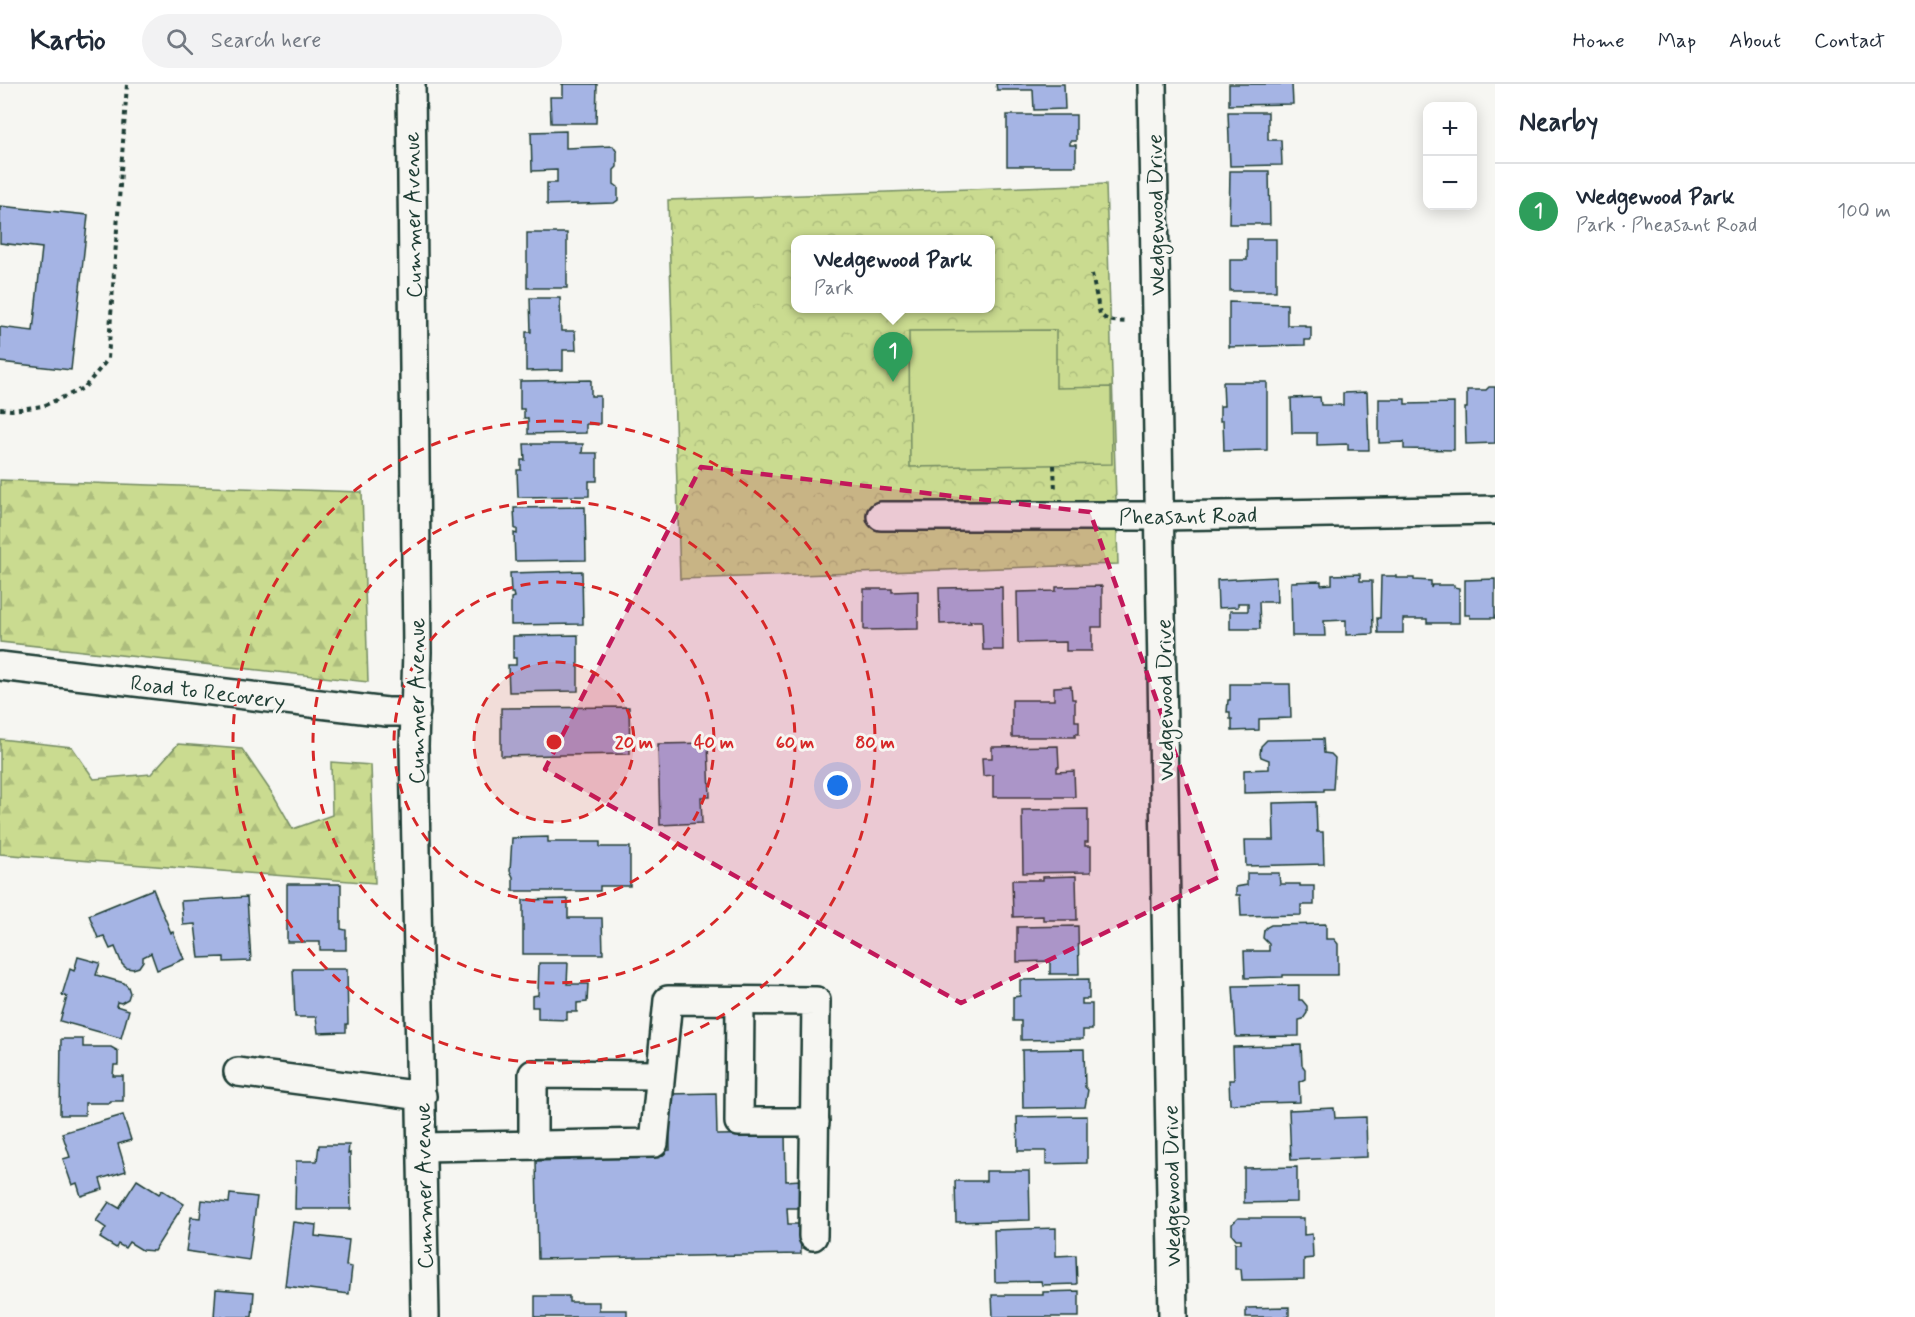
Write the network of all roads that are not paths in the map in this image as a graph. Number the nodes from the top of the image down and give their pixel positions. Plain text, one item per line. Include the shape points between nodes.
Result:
1 (411, 84) edge
2 (1152, 84) edge
3 (1495, 510) edge
4 (881, 516) dead end
5 (1161, 516) junction
6 (0, 666) edge
7 (416, 712) junction
8 (740, 1000) junction
9 (238, 1072) dead end
10 (660, 1075) junction
11 (422, 1096) junction
12 (815, 1122) junction
13 (533, 1145) junction
14 (422, 1147) junction
15 (813, 1236) dead end
16 (425, 1317) edge
17 (1173, 1317) edge

1 - 7 street, Cummer Avenue
2 - 5 street, Wedgewood Drive
3 - 5 street, Pheasant Road
4 - 5 street, Pheasant Road
5 - 17 street, Wedgewood Drive
6 - 7 street, Road to Recovery via 387,712
7 - 11 street, Cummer Avenue
8 - 10 street via 668,1000
8 - 12 street via 816,1001
8 - 12 street via 739,1122
9 - 11 street
10 - 13 street via 654,1143
10 - 13 street via 533,1074
11 - 14 street, Cummer Avenue
12 - 15 street
13 - 14 street
14 - 16 street, Cummer Avenue

